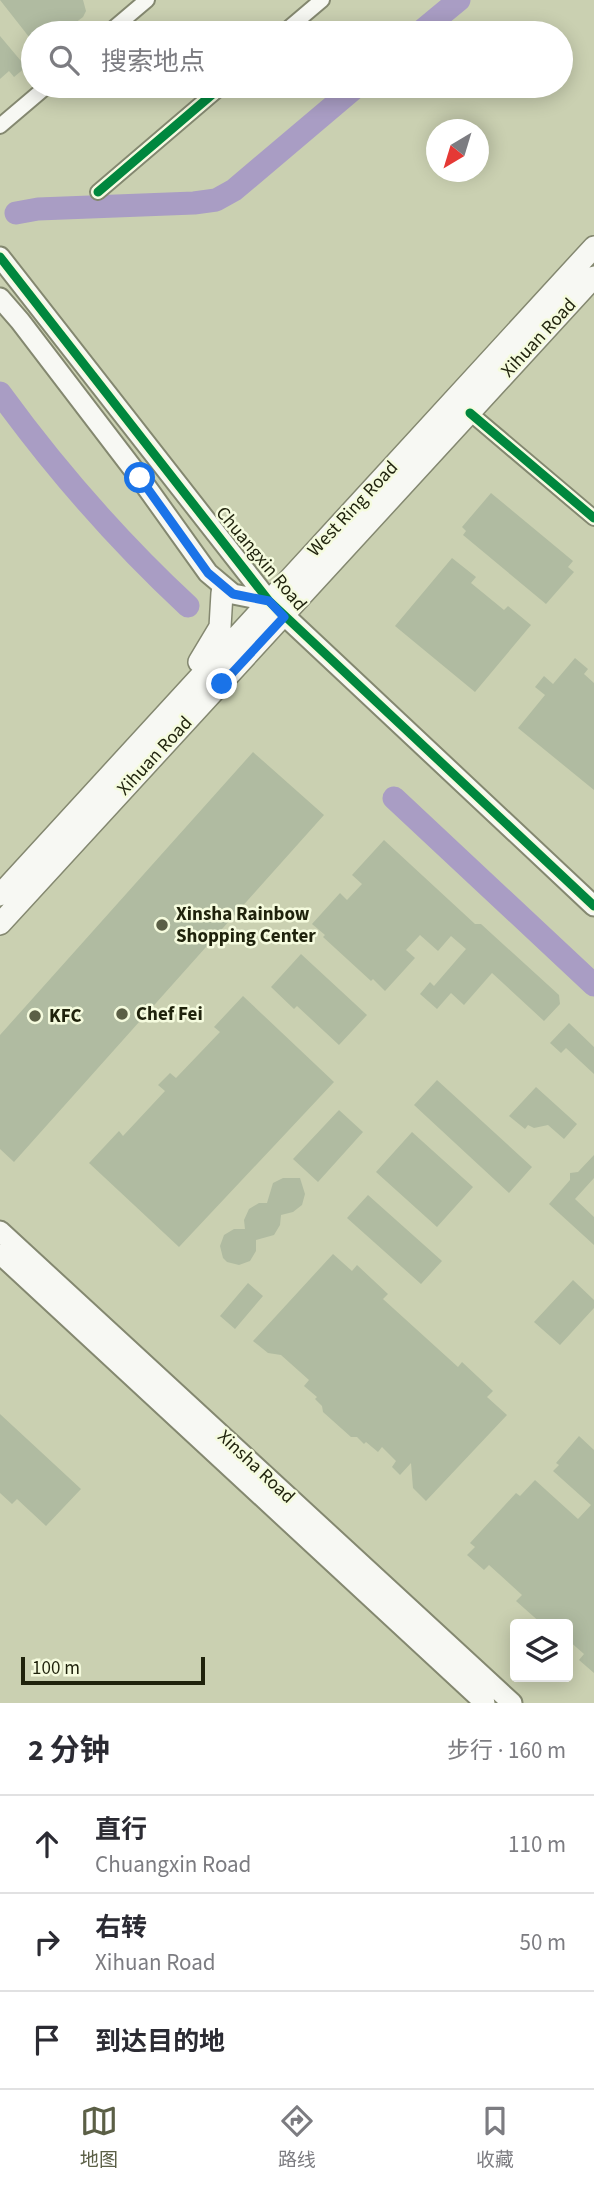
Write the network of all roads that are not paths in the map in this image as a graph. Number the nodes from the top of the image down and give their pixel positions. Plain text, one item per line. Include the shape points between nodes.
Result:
1 (146, 0) edge
2 (322, 0) edge
3 (122, 21) edge
4 (297, 21) edge
5 (33, 98) edge
6 (208, 98) edge
7 (0, 126) edge
8 (99, 192) dead end
9 (594, 247) edge
10 (0, 257) edge
11 (594, 277) edge
12 (0, 298) edge
13 (470, 412) junction
14 (594, 518) edge
15 (222, 593) dead end
16 (269, 601) junction
17 (284, 617) junction
18 (201, 675) junction
19 (0, 895) edge
20 (594, 906) edge
21 (0, 924) edge
22 (0, 1231) edge
23 (0, 1254) edge
24 (485, 1703) edge
25 (512, 1703) edge

1 - 3 street
2 - 4 street
5 - 7 street
6 - 8 street
9 - 16 main road, West Ring Road
10 - 16 main road, Chuangxin Road
11 - 13 main road, Xihuan Road
12 - 16 main road, Chuangxin Road via 208,573 233,594
13 - 14 street
13 - 17 main road, Xihuan Road
15 - 18 main road via 220,627 199,663
16 - 17 main road, Chuangxin Road
16 - 18 main road, West Ring Road
17 - 20 main road, Chuangxin Road
17 - 21 main road, Xihuan Road
18 - 19 main road, West Ring Road
22 - 25 main road, Xinsha Road
23 - 24 main road, Xinsha Road

